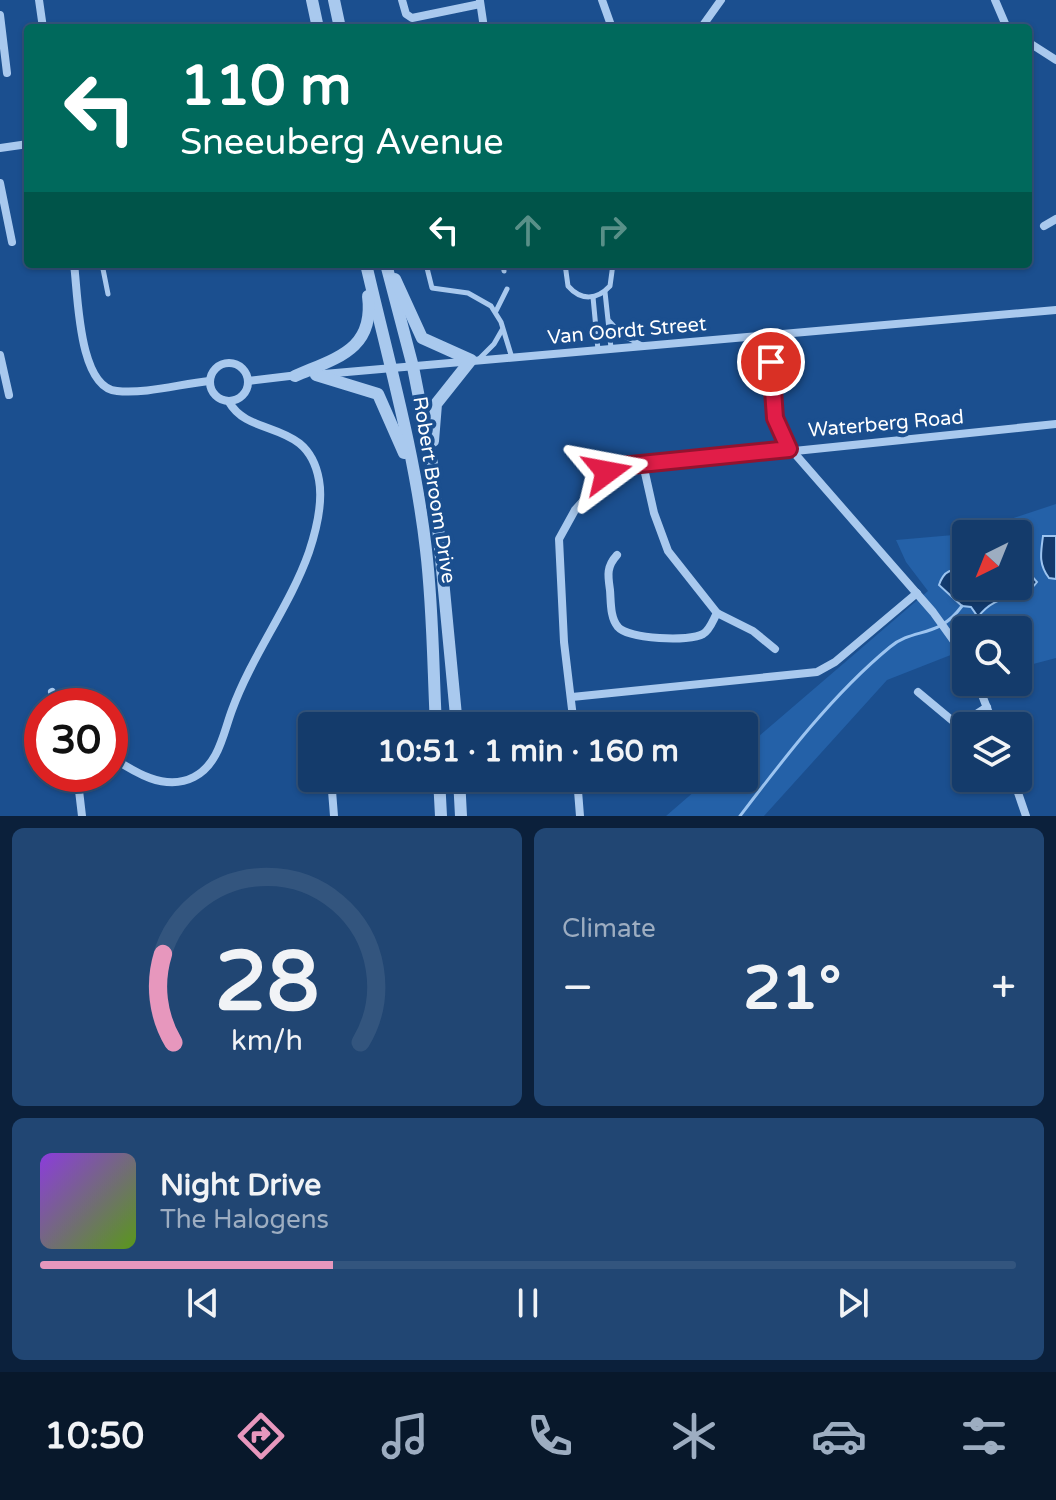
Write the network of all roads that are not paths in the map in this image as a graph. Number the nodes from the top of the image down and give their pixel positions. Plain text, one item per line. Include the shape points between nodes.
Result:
1 (39, 0) edge
2 (312, 0) edge
3 (334, 0) edge
4 (402, 0) edge
5 (602, 0) edge
6 (721, 0) edge
7 (995, 0) edge
8 (480, 2) edge
9 (0, 15) edge
10 (42, 24) edge
11 (317, 24) edge
12 (339, 24) edge
13 (483, 24) edge
14 (611, 24) edge
15 (704, 24) edge
16 (1005, 24) edge
17 (1032, 45) edge
18 (1056, 60) edge
19 (7, 73) dead end
20 (24, 144) edge
21 (1, 145) edge
22 (0, 183) edge
23 (1056, 219) edge
24 (1044, 226) dead end
25 (12, 242) dead end
26 (75, 268) edge
27 (103, 268) edge
28 (365, 268) edge
29 (366, 268) edge
30 (387, 268) edge
31 (388, 268) edge
32 (427, 268) edge
33 (566, 268) edge
34 (613, 268) edge
35 (507, 289) dead end
36 (605, 292) junction
37 (108, 294) dead end
38 (593, 297) junction
39 (1056, 310) edge
40 (496, 311) junction
41 (608, 320) junction
42 (503, 328) junction
43 (769, 334) junction
44 (644, 346) junction
45 (611, 348) junction
46 (598, 350) junction
47 (0, 355) edge
48 (512, 358) junction
49 (475, 360) junction
50 (413, 367) junction
51 (392, 369) junction
52 (316, 375) junction
53 (295, 376) junction
54 (209, 381) junction
55 (248, 381) junction
56 (9, 395) dead end
57 (229, 402) junction
58 (1056, 424) edge
59 (789, 449) junction
60 (432, 464) junction
61 (643, 464) junction
62 (416, 486) junction
63 (617, 555) dead end
64 (917, 593) junction
65 (717, 613) junction
66 (952, 639) edge
67 (775, 649) dead end
68 (918, 692) dead end
69 (983, 696) edge
70 (572, 697) junction
71 (987, 707) junction
72 (435, 712) edge
73 (456, 712) edge
74 (573, 712) edge
75 (981, 712) edge
76 (989, 712) edge
77 (952, 719) edge
78 (128, 767) edge
79 (79, 792) edge
80 (332, 792) edge
81 (440, 792) edge
82 (460, 792) edge
83 (578, 792) edge
84 (1018, 792) edge
85 (82, 816) edge
86 (334, 816) edge
87 (441, 816) edge
88 (461, 816) edge
89 (580, 816) edge
90 (1026, 816) edge

1 - 10 street
2 - 11 street
3 - 12 street
4 - 8 street via 412,18
5 - 14 street
6 - 15 street
7 - 16 street
8 - 13 street
9 - 19 street
17 - 18 street
20 - 21 street
22 - 25 street
23 - 24 street
26 - 54 street via 87,359 101,384 117,392
27 - 37 lane
28 - 53 street via 365,332 346,353
29 - 51 street, Robert Broom Drive
30 - 50 street, Robert Broom Drive
31 - 49 street via 422,338
32 - 40 lane via 432,288 468,293
33 - 38 lane via 568,286
34 - 36 lane via 614,279
35 - 40 lane
36 - 38 lane
36 - 41 lane
38 - 46 lane
39 - 43 street, Van Oordt Street
40 - 42 lane
41 - 44 lane via 626,338
41 - 45 lane
42 - 48 lane
42 - 49 lane
43 - 44 street, Van Oordt Street
43 - 59 street via 775,418
44 - 45 street, Van Oordt Street
45 - 46 street, Van Oordt Street
46 - 48 street, Van Oordt Street
47 - 56 street
48 - 49 street, Van Oordt Street
49 - 50 street, Van Oordt Street
49 - 60 street via 436,404
50 - 51 street, Van Oordt Street
50 - 60 street, Robert Broom Drive
51 - 52 street, Van Oordt Street
51 - 62 street, Robert Broom Drive
52 - 53 street, Van Oordt Street
52 - 62 street via 380,396
53 - 55 street, Van Oordt Street
54 - 55 street via 214,369 225,363 238,365
54 - 57 street via 212,393
55 - 57 street via 245,393
57 - 78 street via 243,420 274,427 292,438 315,465 321,491 312,542 252,661 209,764 195,777 166,782
58 - 59 street, Waterberg Road
59 - 61 street, Waterberg Road
59 - 64 street
60 - 73 street, Robert Broom Drive
61 - 65 street via 667,548
61 - 70 street, Waterberg Road via 607,472 559,539
62 - 72 street, Robert Broom Drive via 427,552
63 - 65 street via 608,573 613,615 624,632 640,637 696,636 706,632
64 - 66 street
64 - 70 street via 817,672
65 - 67 street
68 - 77 street
69 - 71 street
70 - 74 street, Waterberg Road
71 - 75 street
71 - 76 street
79 - 85 street
80 - 86 street
81 - 87 street
82 - 88 street
83 - 89 street
84 - 90 street

